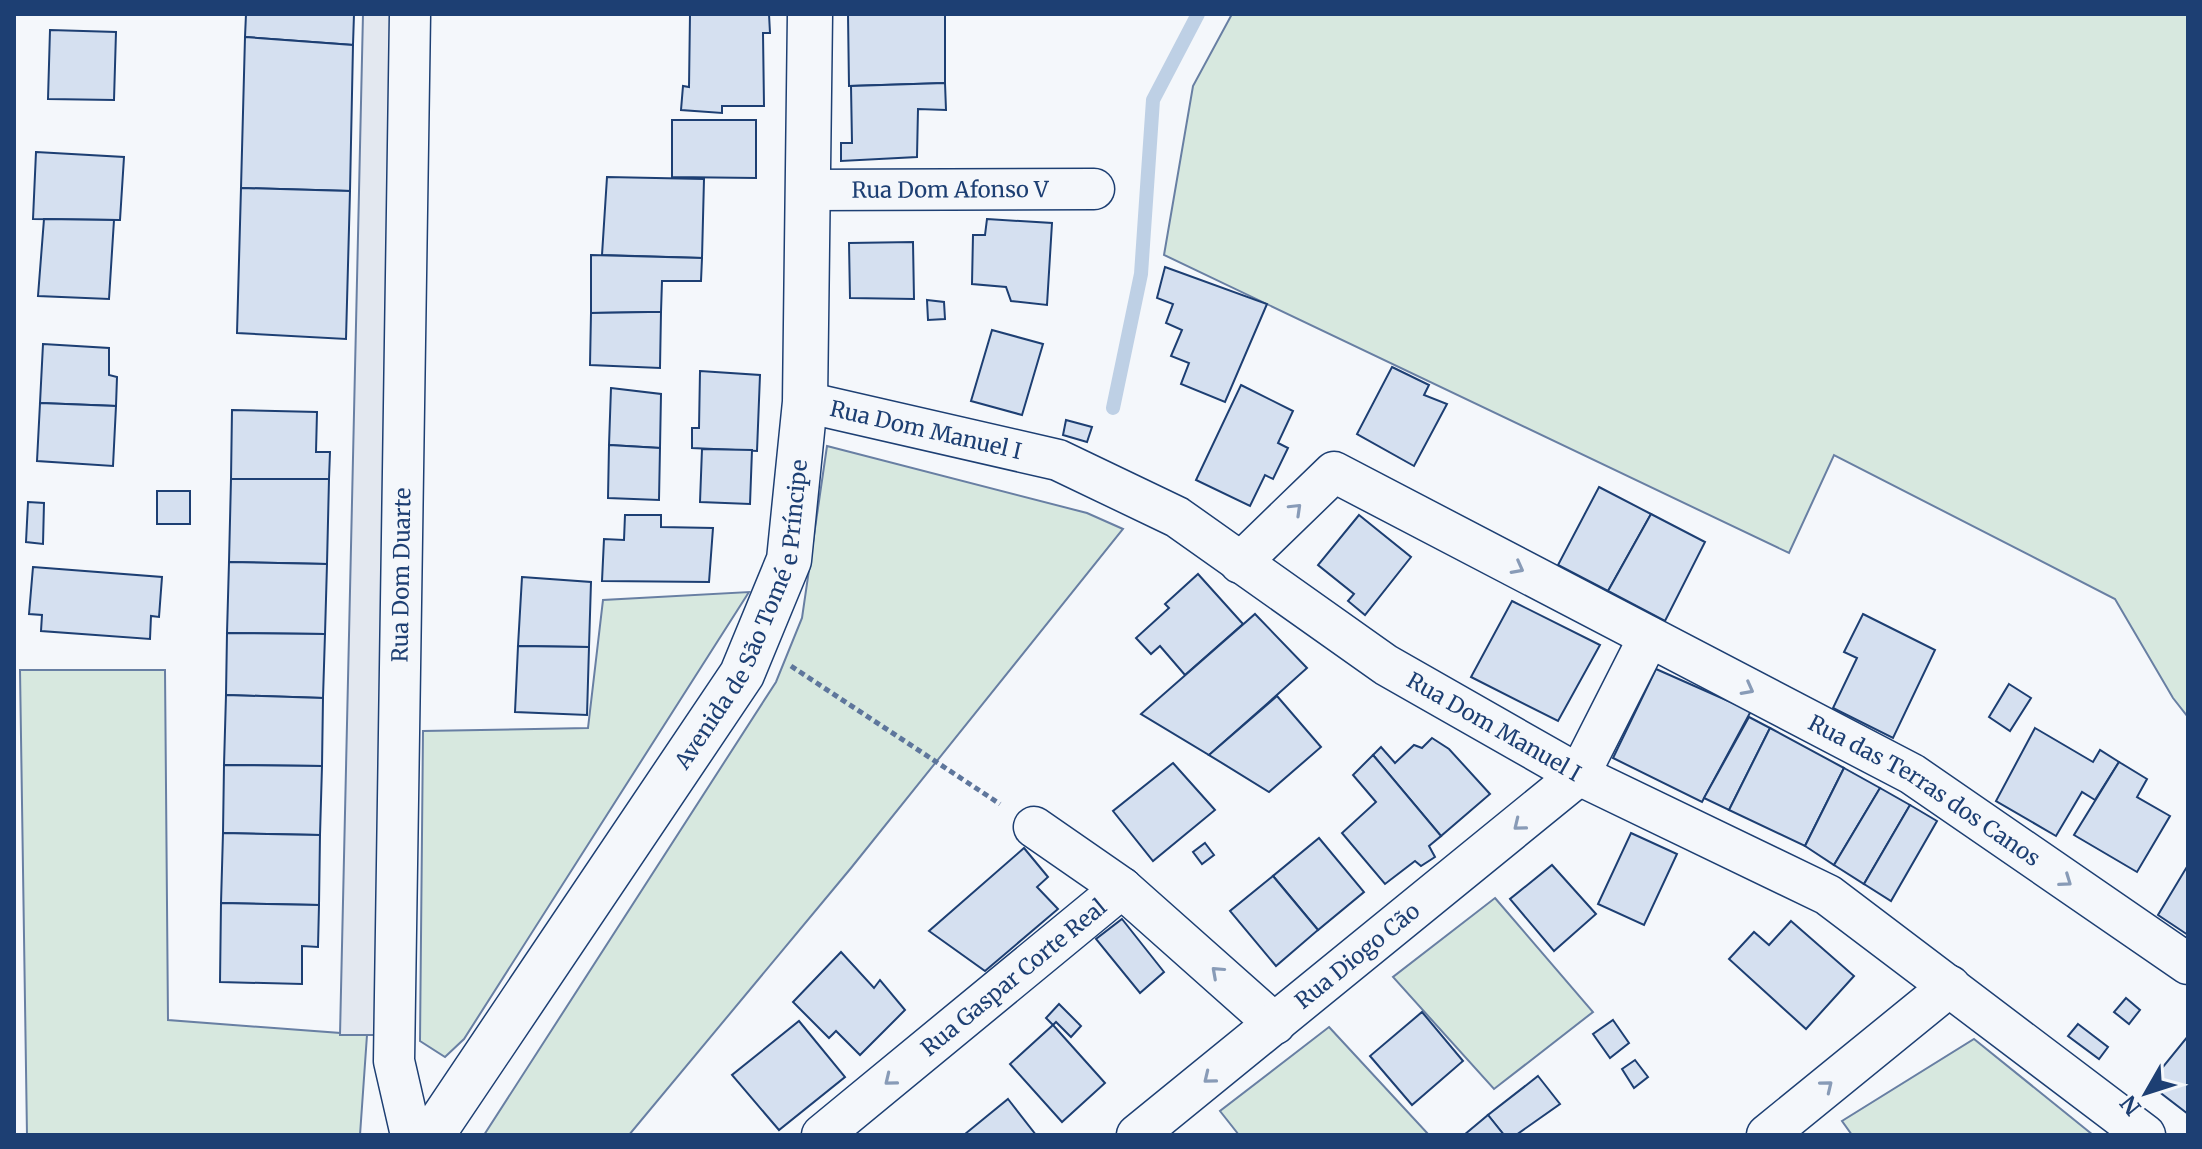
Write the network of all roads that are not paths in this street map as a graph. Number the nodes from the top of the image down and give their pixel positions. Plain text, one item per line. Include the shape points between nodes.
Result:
1 (410, 14) edge
2 (810, 14) edge
3 (1094, 189) dead end
4 (808, 190) junction
5 (805, 402) junction
6 (1240, 563) junction
7 (1649, 637) junction
8 (1579, 775) junction
9 (1034, 827) road end
10 (1122, 888) junction
11 (2188, 964) edge
12 (1950, 986) junction
13 (1275, 1024) junction
14 (411, 1135) edge
15 (432, 1135) edge
16 (822, 1135) edge
17 (1137, 1135) edge
18 (1767, 1135) edge
19 (2145, 1135) edge

1 - 14 street, Rua Dom Duarte via 394,1061
2 - 4 street, Avenida de São Tomé e Príncipe
3 - 4 street, Rua Dom Afonso V
4 - 5 street, Avenida de São Tomé e Príncipe
5 - 6 street, Rua Dom Manuel I via 1058,460 1177,517
5 - 15 street, Avenida de São Tomé e Príncipe via 789,560 742,674
6 -> 7 street, Rua das Terras dos Canos via 1334,472
6 - 8 street, Rua Dom Manuel I via 1386,665
7 - 8 street
7 -> 11 street, Rua das Terras dos Canos via 1912,774
8 - 12 street, Rua Dom Manuel I via 1828,895
8 -> 13 street, Rua Diogo Cão
9 - 10 street
13 -> 10 street, Rua Gaspar Corte Real
10 -> 16 street, Rua Gaspar Corte Real
18 -> 12 street
12 - 19 street, Rua Dom Manuel I
13 -> 17 street, Rua Diogo Cão

